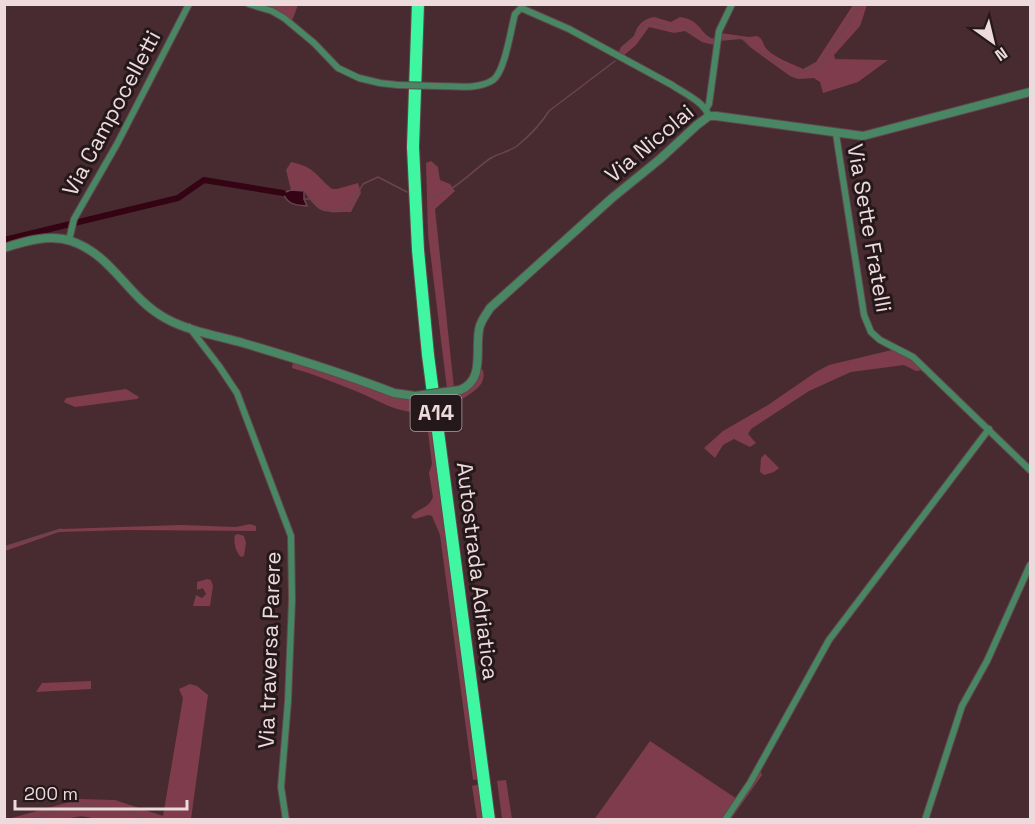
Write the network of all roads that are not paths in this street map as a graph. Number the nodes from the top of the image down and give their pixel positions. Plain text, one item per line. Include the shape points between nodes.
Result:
1 (189, 4) edge
2 (249, 4) edge
3 (418, 4) edge
4 (426, 4) edge
5 (732, 4) edge
6 (1030, 92) edge
7 (708, 113) junction
8 (836, 134) junction
9 (69, 240) junction
10 (4, 248) edge
11 (189, 327) junction
12 (989, 429) junction
13 (1030, 470) edge
14 (1030, 565) edge
15 (286, 819) edge
16 (489, 819) edge
17 (497, 819) edge
18 (725, 819) edge
19 (925, 819) edge

1 - 9 street, Via Campocelletti via 74,219
2 - 7 street, bridge via 285,18 338,68 359,78 437,86 477,86 496,77 515,14 521,8 569,29 672,85
3 - 16 highway, Autostrada Adriatica / A14 via 413,147 419,261
4 - 17 highway, Autostrada Adriatica / A14 via 421,145 429,290
5 - 7 street, Via Nicolai via 719,31
6 - 8 street, Via Nicolai via 874,135
7 - 8 street, Via Nicolai
7 - 11 street, Via Nicolai, bridge via 490,308 479,329 476,375 460,390 415,396 394,393
8 - 12 street, Via Sette Fratelli via 864,315 871,332 913,357
9 - 10 street via 26,241
9 - 11 street via 102,257 164,318
11 - 15 street, Via traversa Parere via 237,393 291,536 289,690 281,787
12 - 13 street, Via Sette Fratelli
12 - 18 street via 829,640 750,783
14 - 19 street via 962,706

